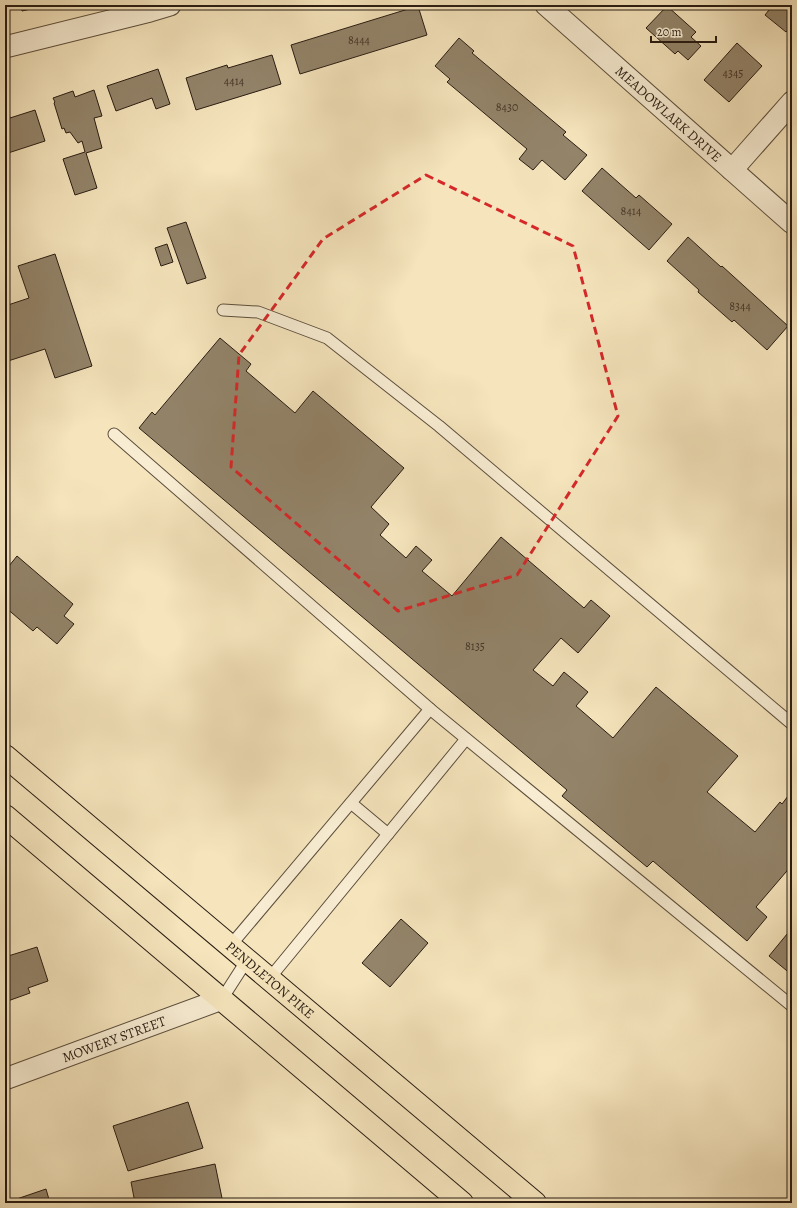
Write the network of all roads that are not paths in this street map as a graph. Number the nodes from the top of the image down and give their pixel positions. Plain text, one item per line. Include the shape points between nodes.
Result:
1 (170, 5) edge
2 (546, 5) edge
3 (5, 47) edge
4 (792, 102) edge
5 (732, 170) junction
6 (792, 223) edge
7 (223, 310) dead end
8 (114, 434) dead end
9 (430, 709) junction
10 (792, 724) edge
11 (466, 739) junction
12 (5, 756) edge
13 (351, 803) junction
14 (5, 816) edge
15 (388, 834) junction
16 (230, 946) junction
17 (247, 960) junction
18 (269, 979) junction
19 (222, 999) junction
20 (792, 1006) edge
21 (5, 1079) edge
22 (462, 1203) edge
23 (535, 1203) edge

1 - 3 street
2 - 5 street, MEADOWLARK DRIVE
4 - 5 street
5 - 6 street, MEADOWLARK DRIVE
7 - 10 lane via 258,312 327,338 438,426
8 - 9 lane
9 - 11 lane
9 - 13 lane
11 - 15 lane
11 - 20 lane
12 - 16 main road, PENDLETON PIKE
13 - 15 lane
13 - 16 lane
14 - 19 main road
15 - 18 lane
16 - 17 main road, PENDLETON PIKE
17 - 18 main road, PENDLETON PIKE
17 - 19 lane
18 - 23 main road, PENDLETON PIKE
19 - 21 street, MOWERY STREET
19 - 22 main road

